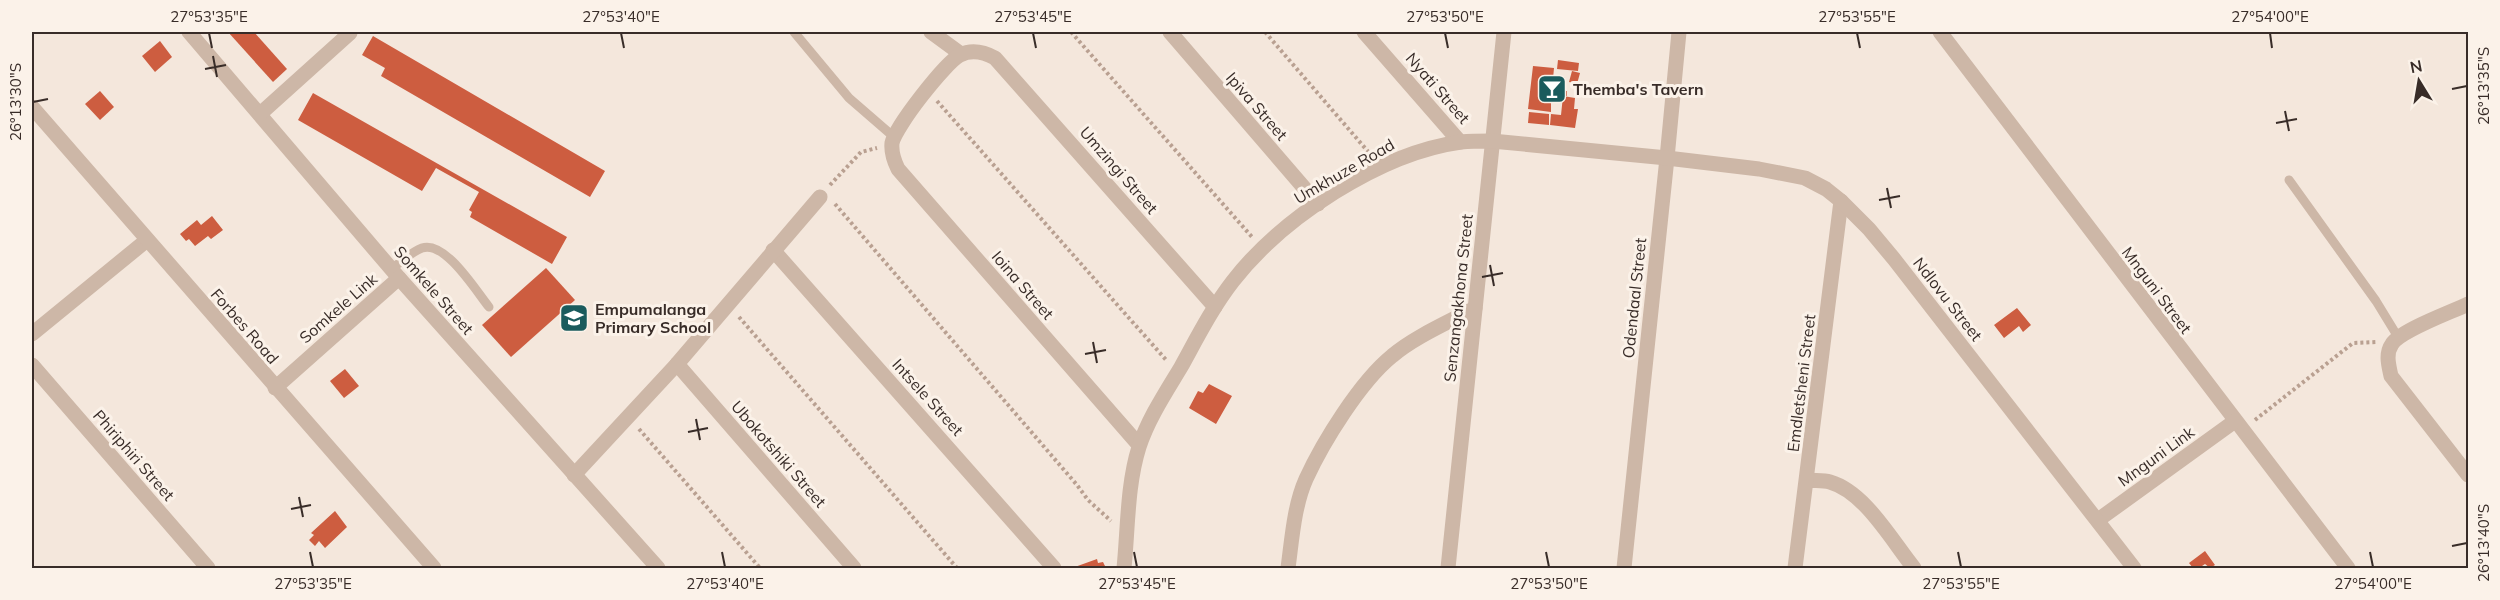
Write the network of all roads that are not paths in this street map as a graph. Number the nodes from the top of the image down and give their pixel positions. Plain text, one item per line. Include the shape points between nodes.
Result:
1 (189, 32) edge
2 (794, 32) edge
3 (931, 32) edge
4 (1170, 32) edge
5 (1364, 32) edge
6 (1504, 32) edge
7 (1679, 32) edge
8 (1940, 32) edge
9 (350, 33) edge
10 (961, 54) junction
11 (32, 107) edge
12 (260, 114) junction
13 (893, 140) junction
14 (1492, 141) junction
15 (1460, 142) junction
16 (1666, 158) junction
17 (2289, 180) dead end
18 (822, 194) road end
19 (1841, 201) junction
20 (1318, 204) junction
21 (147, 240) junction
22 (773, 250) junction
23 (395, 274) junction
24 (2469, 304) edge
25 (489, 307) dead end
26 (1215, 307) junction
27 (1475, 308) junction
28 (32, 334) edge
29 (2395, 340) junction
30 (677, 364) junction
31 (32, 365) edge
32 (275, 388) junction
33 (2238, 426) junction
34 (1139, 445) junction
35 (2469, 475) edge
36 (574, 476) junction
37 (1807, 480) junction
38 (2098, 520) junction
39 (208, 568) edge
40 (434, 568) edge
41 (658, 568) edge
42 (854, 568) edge
43 (1054, 568) edge
44 (1124, 568) edge
45 (1288, 568) edge
46 (1448, 568) edge
47 (1624, 568) edge
48 (1796, 568) edge
49 (1914, 568) edge
50 (2134, 568) edge
51 (2348, 568) edge

1 - 12 street, Somkele Street
2 - 13 lane via 849,98
3 - 10 street
4 - 20 street, Ipiva Street
5 - 15 street, Nyati Street
6 - 14 street, Senzangakhona Street
7 - 16 street, Odendaal Street
8 - 33 street, Mnguni Street
9 - 12 street
10 - 13 street via 927,90
10 - 26 street, Umzingi Street via 984,52 995,58
11 - 21 street, Forbes Road
12 - 23 street, Somkele Street
13 - 34 street, Ioina Street via 892,156 898,170
14 - 15 street, Umkhuze Road
14 - 16 street, Umkhuze Road
14 - 27 street, Senzangakhona Street
15 - 20 street, Umkhuze Road via 1408,155
16 - 19 street, Ndlovu Street via 1788,173 1815,183
16 - 47 street, Odendaal Street
17 - 29 lane via 2376,301
18 - 22 street
19 - 37 street, Emdletsheni Street
19 - 38 street, Ndlovu Street via 1894,259
20 - 26 street, Umkhuze Road via 1262,249
21 - 28 street
21 - 32 street, Forbes Road
22 - 30 street
22 - 43 street, Intsele Street
23 - 25 lane via 420,249 431,247 454,263
23 - 32 street, Somkele Link
23 - 36 street, Somkele Street
24 - 29 street
26 - 34 street, Umkhuze Road
27 - 45 street via 1392,356 1375,372 1337,425 1305,480
27 - 46 street, Senzangakhona Street
29 - 35 street via 2388,358 2391,376
30 - 36 street
30 - 42 street, Ubokotshiki Street
31 - 39 street, Phiriphiri Street
32 - 40 street, Forbes Road
33 - 38 street, Mnguni Link
33 - 51 street, Mnguni Street
34 - 44 street, Umkhuze Road via 1133,469
36 - 41 street, Somkele Street
37 - 48 street, Emdletsheni Street
37 - 49 street via 1830,482 1850,491
38 - 50 street, Ndlovu Street

